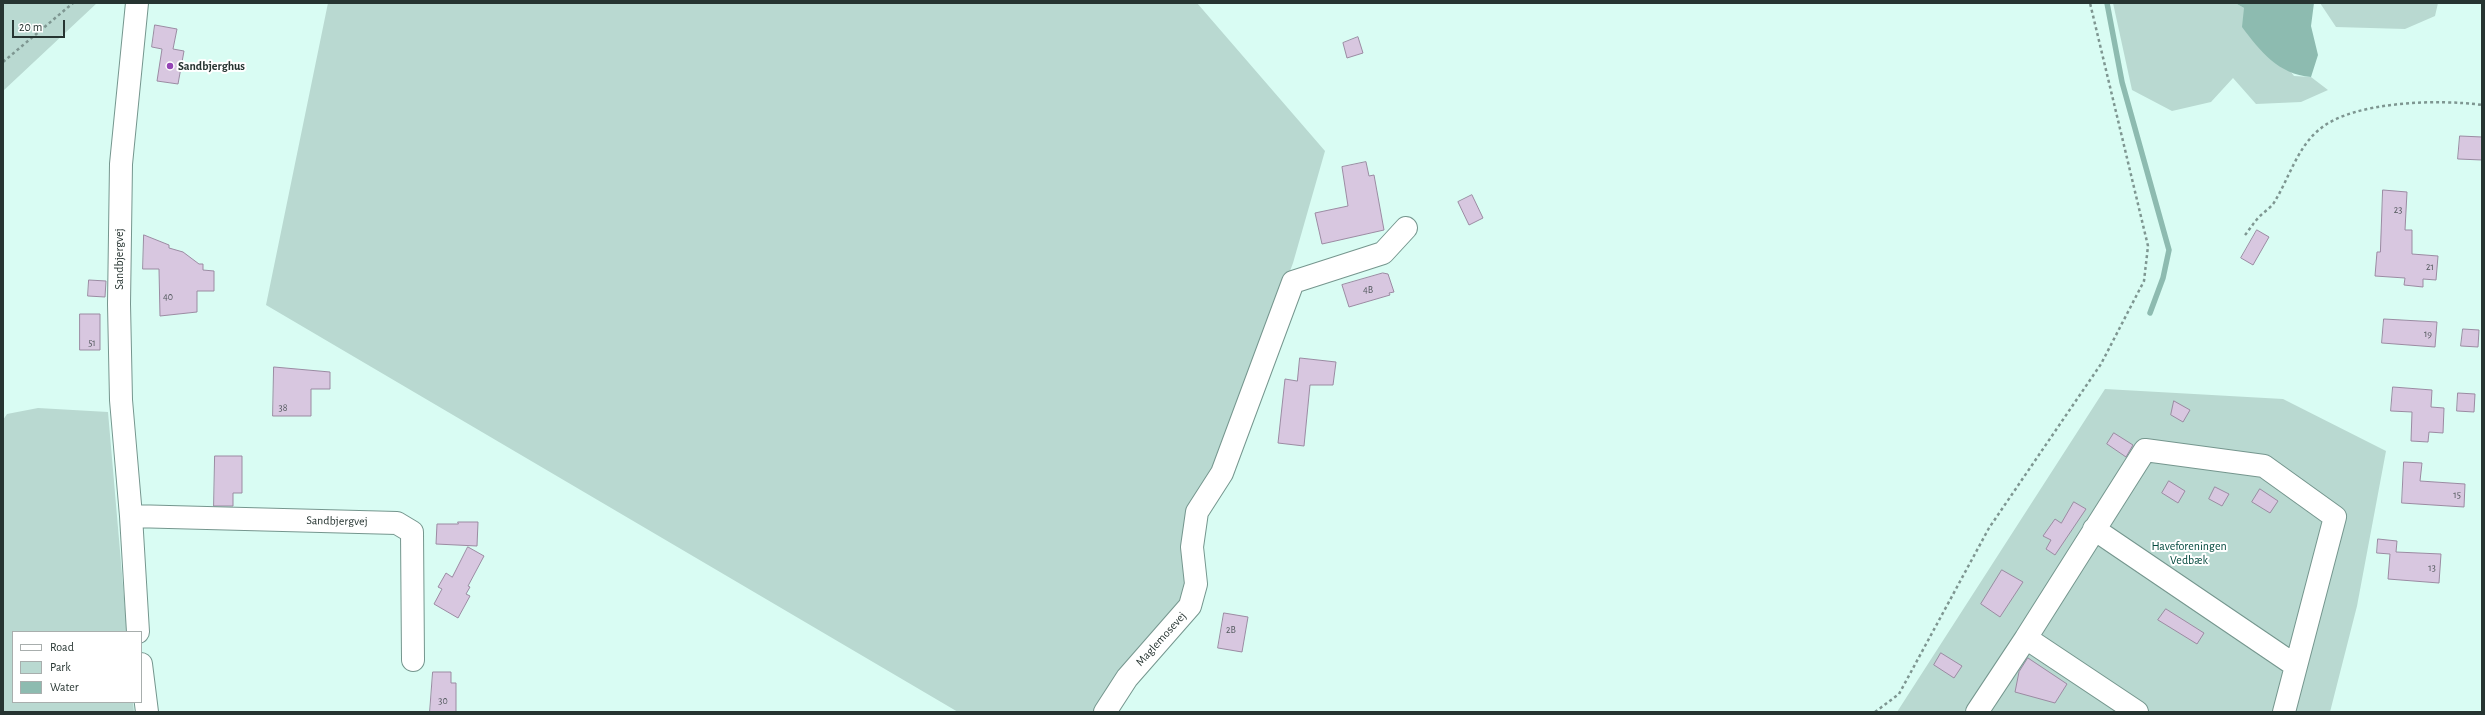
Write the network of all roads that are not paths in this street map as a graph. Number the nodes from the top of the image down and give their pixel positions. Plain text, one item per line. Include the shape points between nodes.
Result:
1 (137, 3) edge
2 (1406, 228) dead end
3 (131, 516) junction
4 (2094, 529) junction
5 (138, 631) edge
6 (2026, 638) junction
7 (413, 660) dead end
8 (2296, 666) junction
9 (142, 672) edge
10 (147, 712) edge
11 (1105, 712) edge
12 (1977, 712) edge
13 (2137, 712) edge
14 (2284, 712) edge

1 - 3 street, Sandbjergvej via 121,164 119,226 120,377
2 - 11 street, Maglemosevej via 1384,253 1293,282 1222,473 1197,512 1192,547 1196,584 1190,606 1127,678
3 - 5 street, Sandbjergvej
3 - 7 street, Sandbjergvej via 397,523 412,532
4 - 6 street
4 - 8 street
4 - 8 street via 2145,450 2264,466 2335,517
6 - 12 street
6 - 13 street
8 - 14 street
9 - 10 street

